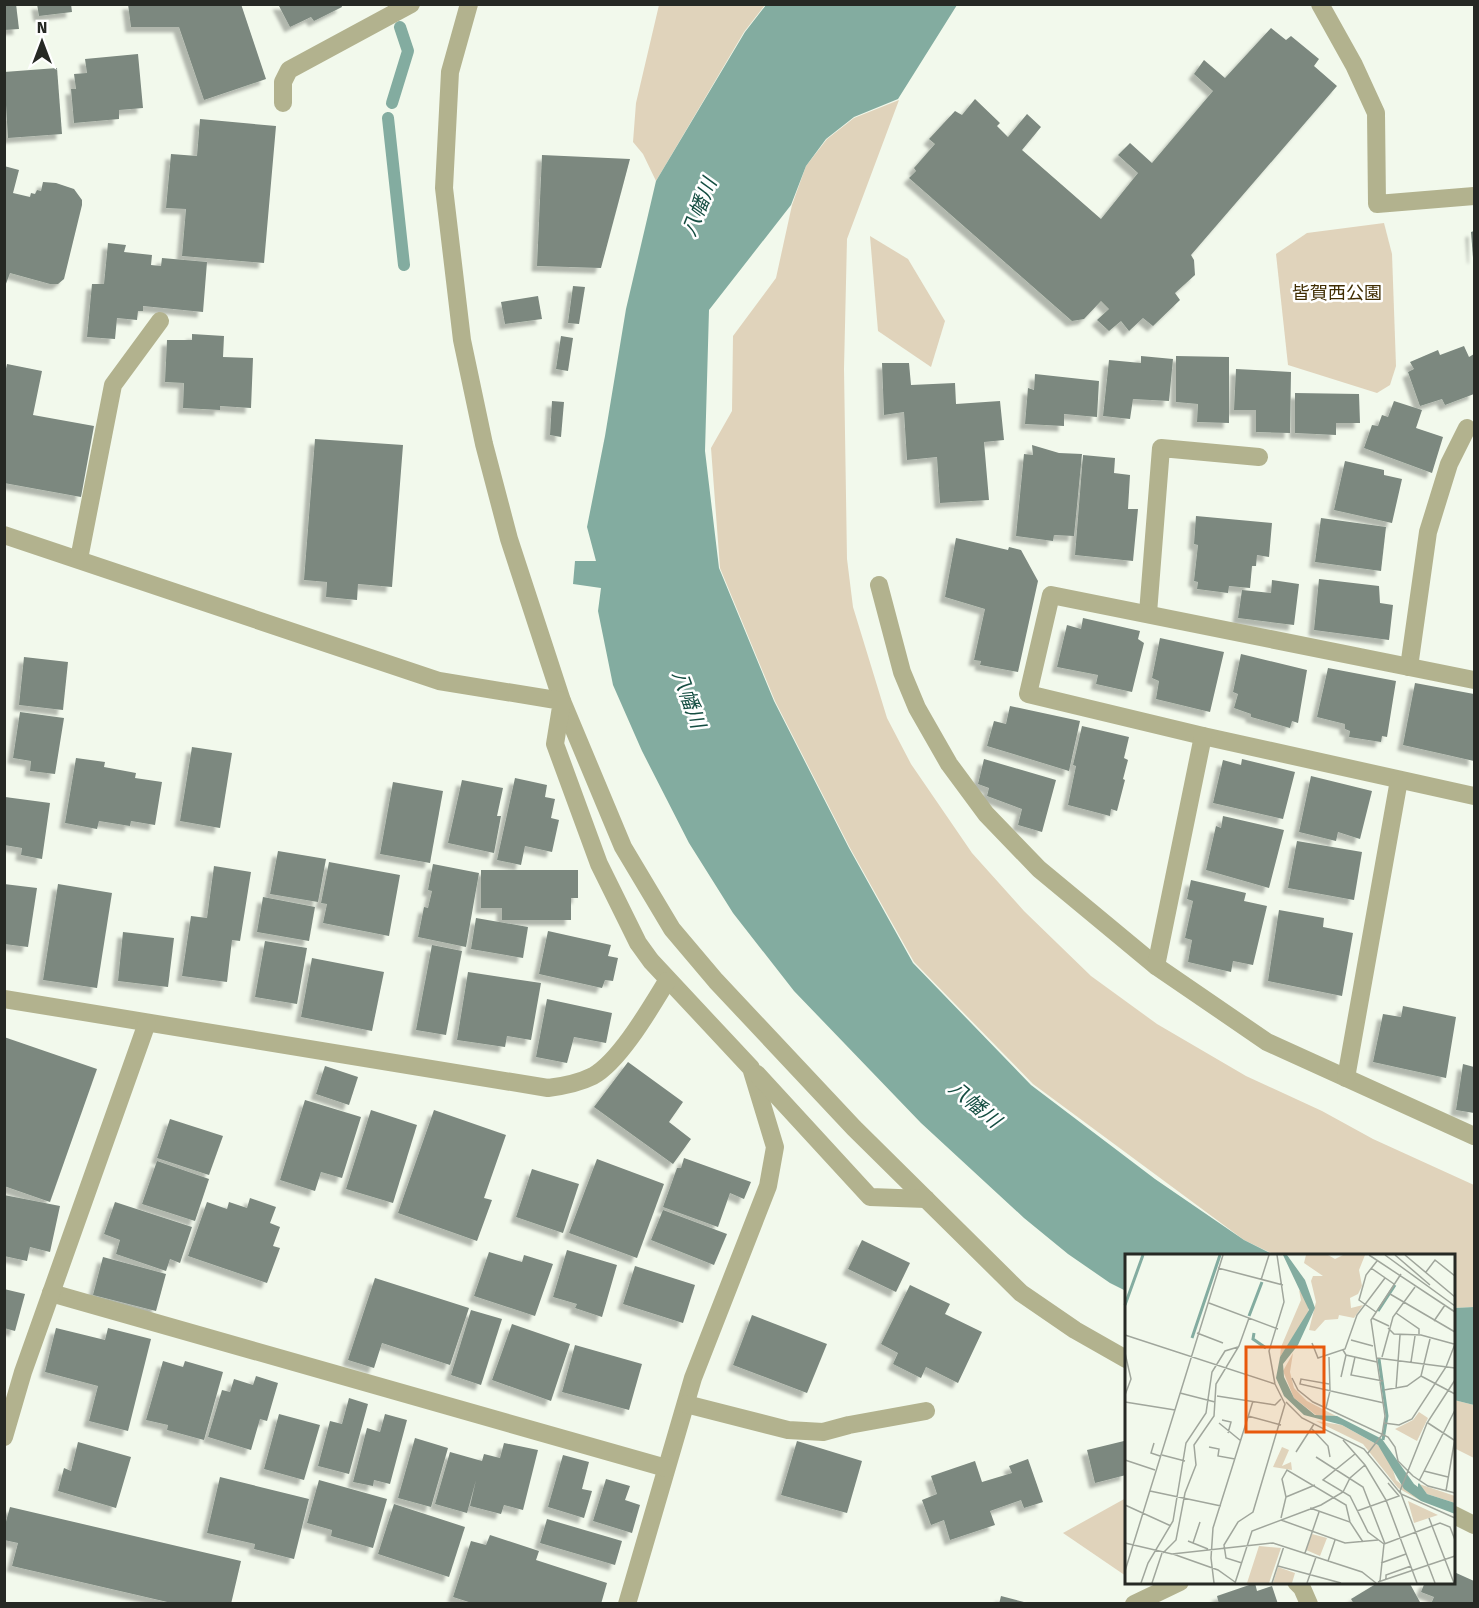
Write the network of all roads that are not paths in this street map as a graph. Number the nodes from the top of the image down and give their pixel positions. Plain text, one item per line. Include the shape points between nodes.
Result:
1 (411, 4) edge
2 (1320, 4) edge
3 (463, 5) edge
4 (283, 103) dead end
5 (1474, 196) edge
6 (160, 321) dead end
7 (1467, 428) dead end
8 (1258, 458) dead end
9 (4, 535) edge
10 (79, 559) junction
11 (879, 585) dead end
12 (1148, 613) junction
13 (1408, 667) junction
14 (1474, 680) edge
15 (562, 701) junction
16 (1203, 736) junction
17 (1399, 780) junction
18 (1474, 796) edge
19 (1156, 966) junction
20 (667, 981) junction
21 (4, 999) edge
22 (147, 1023) junction
23 (751, 1068) junction
24 (1346, 1078) junction
25 (1474, 1136) edge
26 (926, 1199) junction
27 (51, 1293) junction
28 (1125, 1358) edge
29 (686, 1404) junction
30 (926, 1411) dead end
31 (4, 1437) edge
32 (666, 1468) junction
33 (1455, 1516) edge
34 (1474, 1525) edge
35 (1176, 1584) edge
36 (1298, 1584) edge
37 (627, 1604) edge
38 (1134, 1604) edge
39 (1309, 1604) edge

1 - 4 street via 289,70 283,82
2 - 5 street via 1376,113 1377,204
3 - 15 street via 450,72 444,188 462,340 509,539
6 - 10 street via 113,386
7 - 13 street via 1449,464 1428,532
8 - 12 street via 1161,448
9 - 10 street
10 - 15 street via 439,681
11 - 19 street via 902,672 917,708 949,764 986,814 1039,869
12 - 13 street
12 - 16 street via 1051,595 1028,694
13 - 14 street
15 - 20 street via 555,744 599,864 638,943
15 - 26 street via 622,847 672,929 854,1128
16 - 17 street
16 - 19 street
17 - 18 street
17 - 24 street
19 - 24 street via 1267,1042
20 - 22 street via 612,1060 595,1075 548,1088
20 - 23 street
21 - 22 street
22 - 27 street
23 - 26 street via 870,1197
23 - 29 street via 775,1147 768,1186
24 - 25 street
26 - 28 street via 1021,1293
27 - 31 street
27 - 32 street
29 - 30 street via 788,1430 823,1432
29 - 32 street
32 - 37 street
33 - 34 street
35 - 38 street
36 - 39 street

